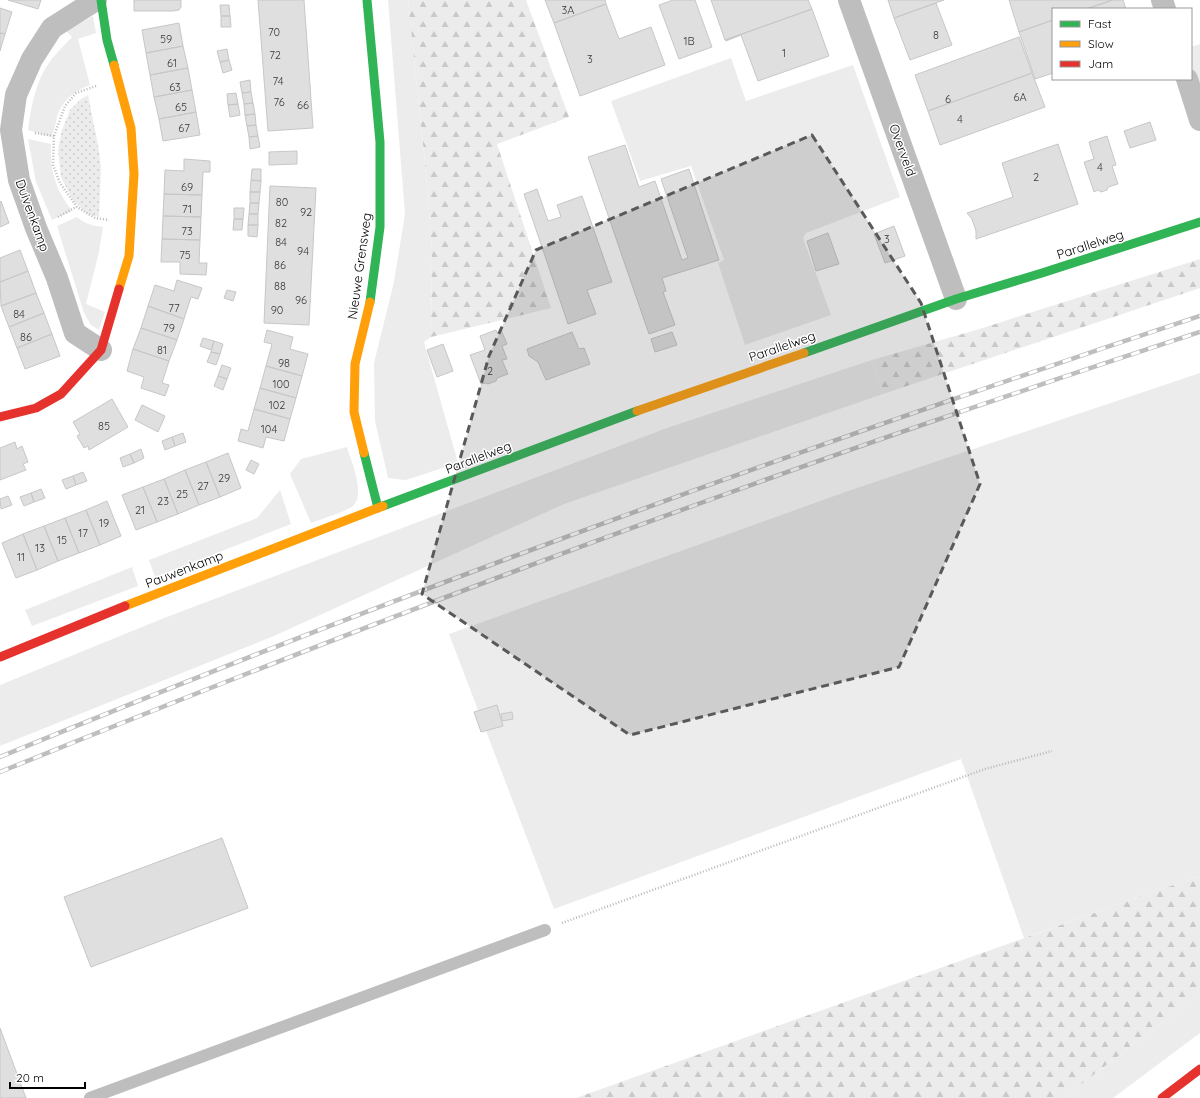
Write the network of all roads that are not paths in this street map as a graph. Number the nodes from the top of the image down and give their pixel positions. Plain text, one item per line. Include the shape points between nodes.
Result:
1 (96, 0) edge
2 (101, 0) edge
3 (367, 0) edge
4 (849, 0) edge
5 (1187, 80) edge
6 (1200, 120) edge
7 (1200, 222) edge
8 (956, 299) junction
9 (101, 350) junction
10 (0, 417) edge
11 (378, 508) junction
12 (0, 657) edge
13 (545, 930) road end
14 (1200, 1069) edge
15 (90, 1098) edge
16 (1162, 1098) edge

1 - 9 street, Duivenkamp via 52,28 32,59 16,95 11,130 19,180 57,278 75,333
2 - 9 main road via 107,40 131,128 134,174 129,256
3 - 11 main road, Nieuwe Grensweg via 380,142 380,227 369,308 355,364 354,412
4 - 8 street, Overveld
5 - 6 street
7 - 8 main road, Parallelweg
8 - 11 main road, Parallelweg via 629,414
9 - 10 main road via 61,394 36,408
11 - 12 main road, Pauwenkamp
13 - 15 lane
14 - 16 main road

